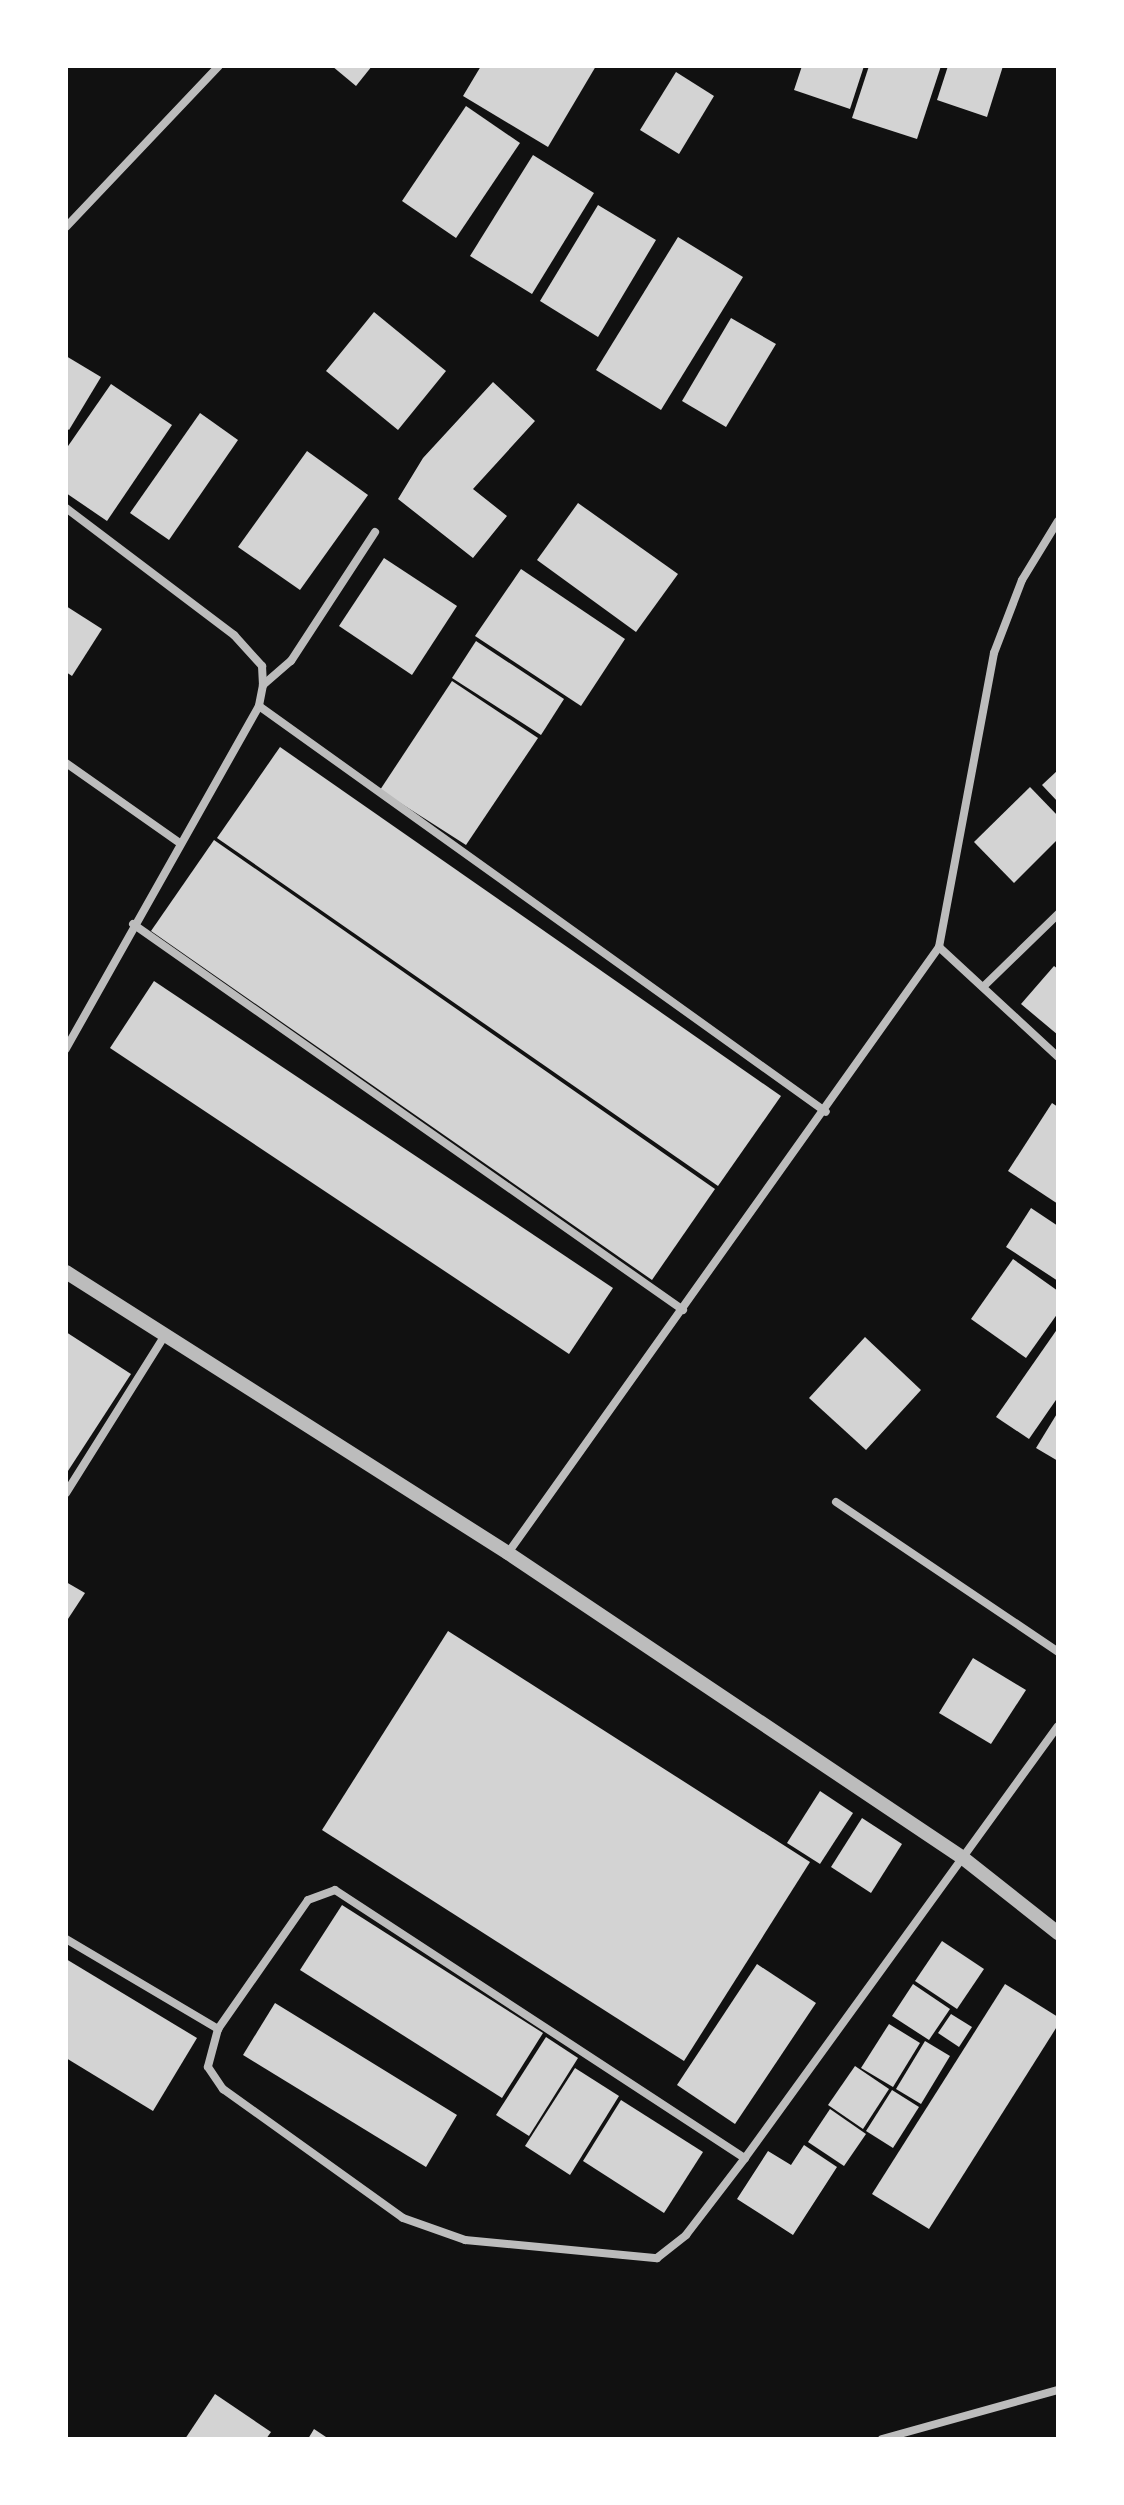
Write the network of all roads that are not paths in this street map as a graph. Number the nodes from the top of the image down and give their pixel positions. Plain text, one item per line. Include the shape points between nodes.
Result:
1 (219, 66) edge
2 (66, 227) edge
3 (66, 508) edge
4 (1058, 521) edge
5 (375, 532) dead end
6 (263, 685) junction
7 (259, 706) junction
8 (66, 763) edge
9 (177, 841) junction
10 (1058, 914) edge
11 (133, 924) junction
12 (939, 947) junction
13 (983, 987) junction
14 (66, 1049) edge
15 (1058, 1057) edge
16 (826, 1112) junction
17 (66, 1272) edge
18 (683, 1310) junction
19 (165, 1334) junction
20 (66, 1493) edge
21 (836, 1502) dead end
22 (508, 1553) junction
23 (1058, 1652) edge
24 (1058, 1726) edge
25 (963, 1858) junction
26 (1058, 1933) edge
27 (66, 1939) edge
28 (218, 2029) junction
29 (745, 2158) junction
30 (1058, 2390) edge
31 (882, 2439) edge

1 - 2 street
3 - 6 street via 234,635 262,666
4 - 12 street via 1022,580 994,653
5 - 6 street via 291,661
6 - 7 street
7 - 9 street
7 - 16 street
8 - 9 street
9 - 11 street
10 - 13 street
11 - 14 street
11 - 18 street
12 - 13 street
12 - 16 street
13 - 15 street
16 - 18 street
17 - 19 street
18 - 22 street
19 - 20 street
19 - 22 street
21 - 23 street
22 - 25 street
24 - 25 street
25 - 26 street
25 - 29 street
27 - 28 street
28 - 29 street via 308,1900 335,1890
28 - 29 street via 208,2067 223,2089 403,2218 465,2240 657,2258 686,2235
30 - 31 street

